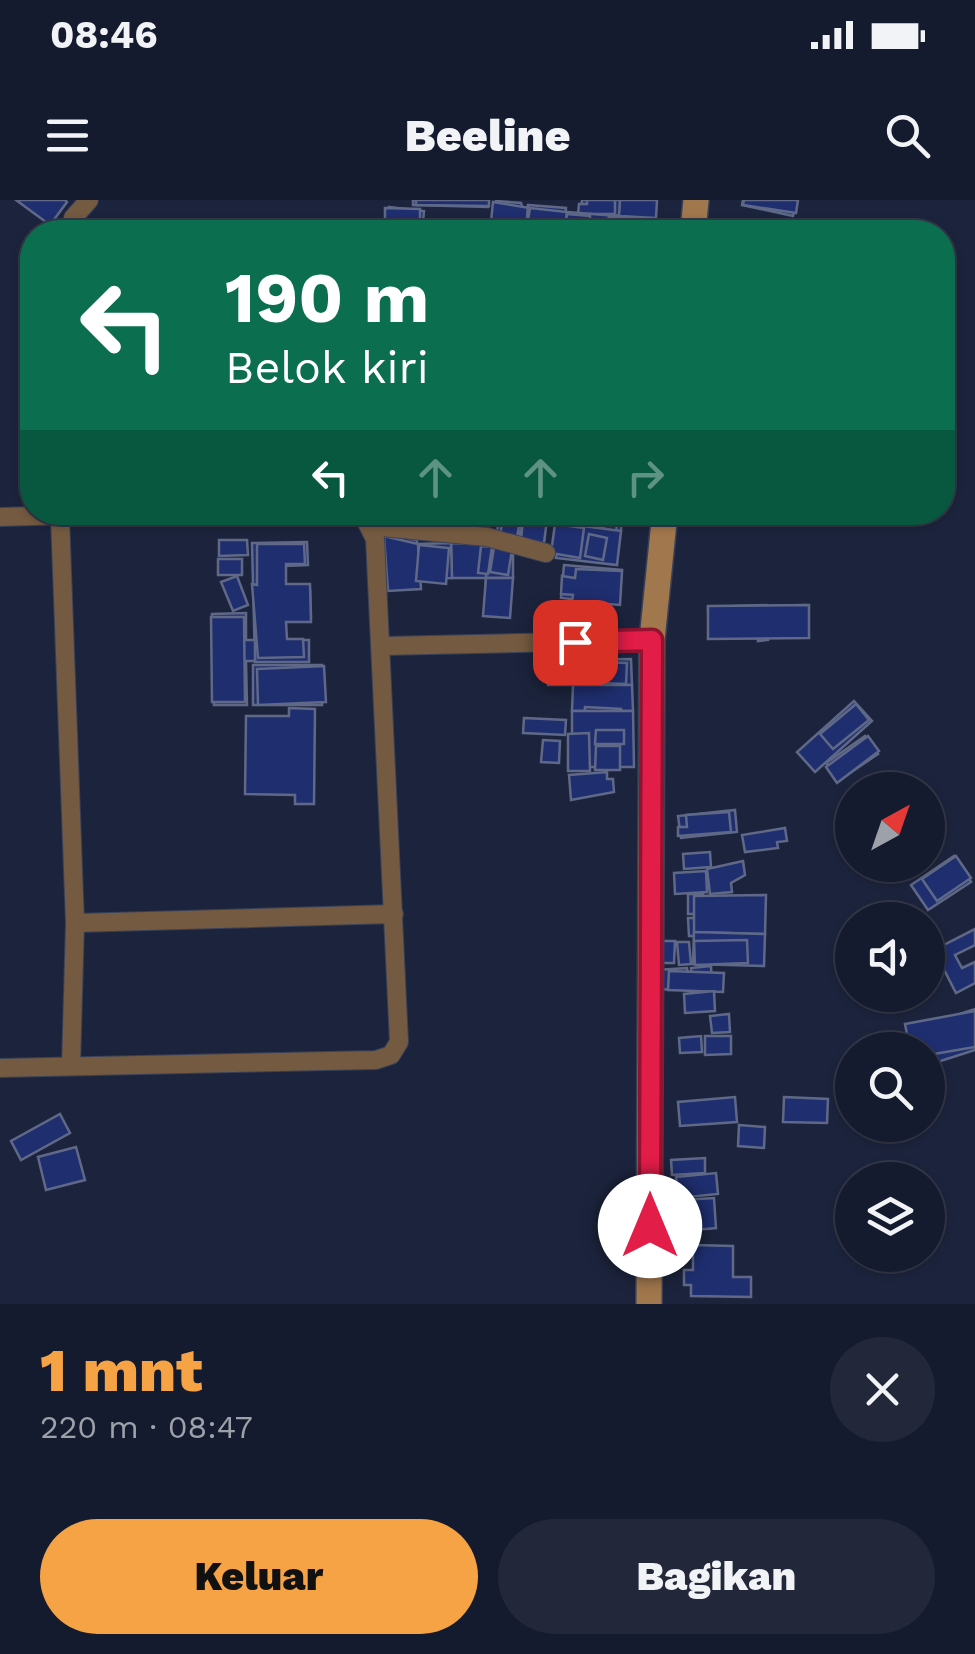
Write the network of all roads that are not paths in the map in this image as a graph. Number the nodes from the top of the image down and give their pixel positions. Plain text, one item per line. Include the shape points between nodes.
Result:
1 (89, 200) edge
2 (72, 218) dead end
3 (60, 525) edge
4 (664, 525) edge
5 (371, 526) joint
6 (546, 553) dead end
7 (652, 640) junction
8 (384, 646) junction
9 (394, 914) junction
10 (75, 922) junction
11 (71, 1066) junction
12 (0, 1068) edge
13 (650, 1304) edge

1 - 2 street
3 - 10 street
4 - 7 main road
5 - 6 street via 487,537
5 - 8 street
7 - 8 street
7 - 13 main road
8 - 9 street
9 - 10 street
9 - 11 street via 399,1042 391,1055
10 - 11 street
11 - 12 street

